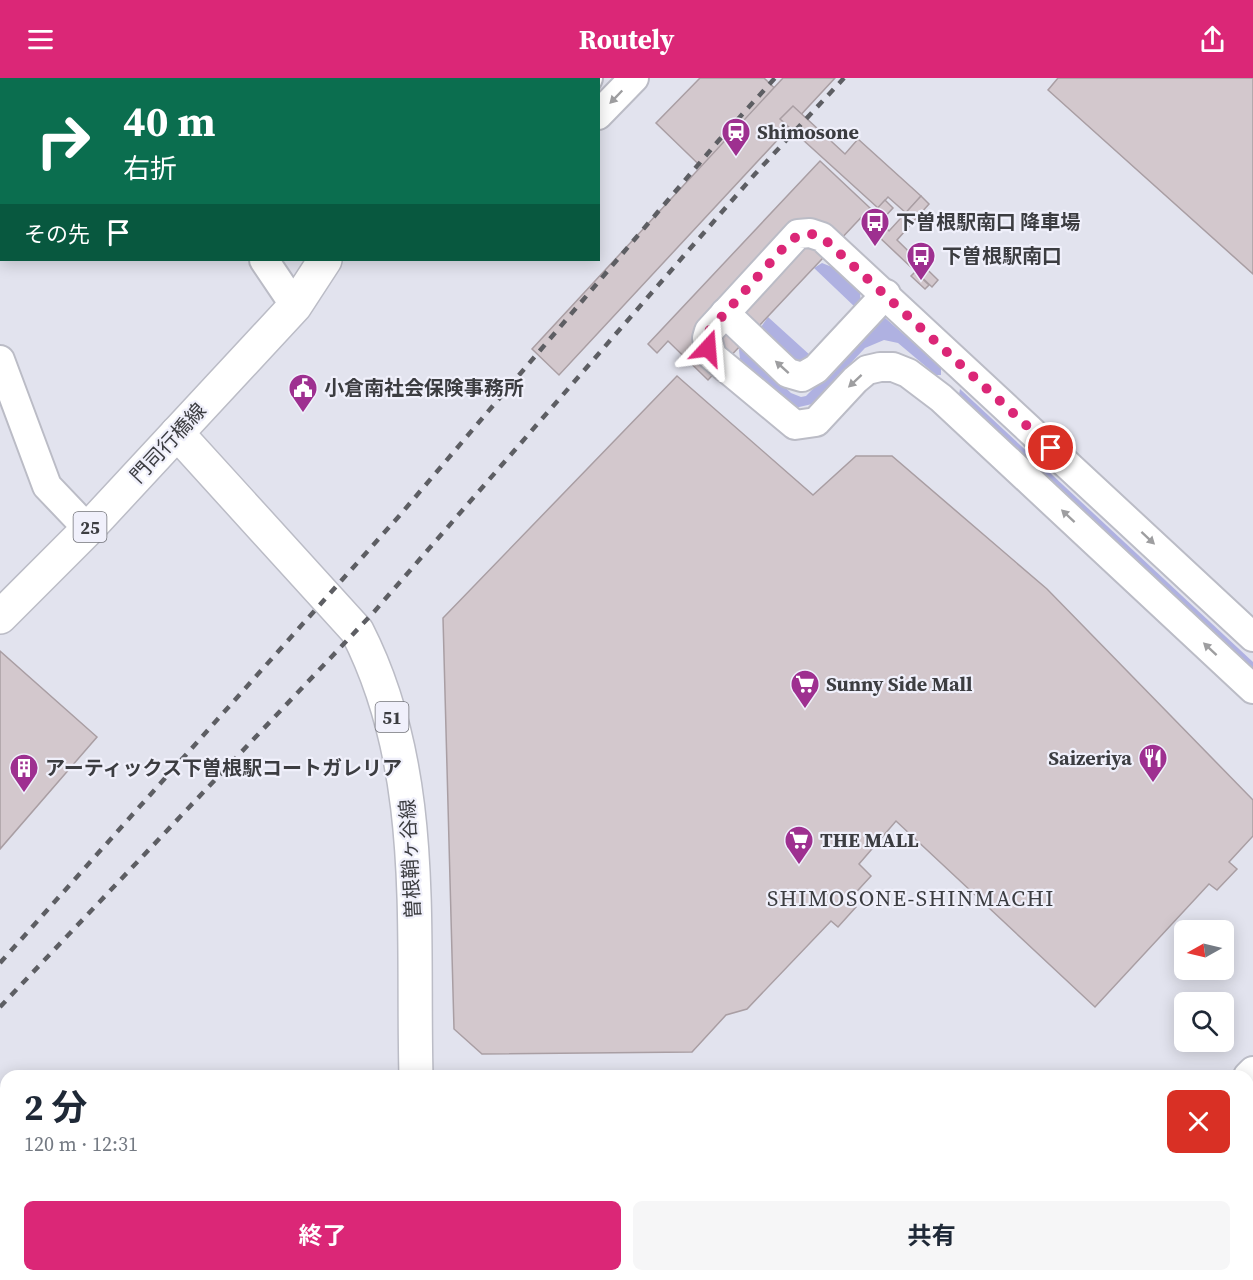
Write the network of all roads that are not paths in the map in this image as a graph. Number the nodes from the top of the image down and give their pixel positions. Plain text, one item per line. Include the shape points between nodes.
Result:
1 (634, 78) edge
2 (600, 113) edge
3 (265, 261) edge
4 (324, 261) edge
5 (886, 294) junction
6 (295, 306) junction
7 (725, 313) junction
8 (0, 360) edge
9 (177, 433) junction
10 (88, 529) junction
11 (0, 617) edge
12 (1253, 636) edge
13 (1253, 689) edge
14 (416, 1070) edge

1 -> 2 street
3 - 6 street
4 - 6 main road, 門司行橋線 / 25
5 - 7 street via 822,237 810,232 798,234 786,245
5 -> 7 street via 816,369 802,377 788,374
5 -> 12 street
6 - 9 main road, 門司行橋線 / 25
13 -> 7 street via 941,398 908,373 893,367 867,370 816,422 795,425 712,356 709,331
8 - 10 street via 47,486
9 - 10 main road, 門司行橋線 / 25
9 - 14 main road, 曽根鞘ヶ谷線 / 51 via 357,631 375,668 397,737 408,801 413,857
10 - 11 main road, 門司行橋線 / 25

